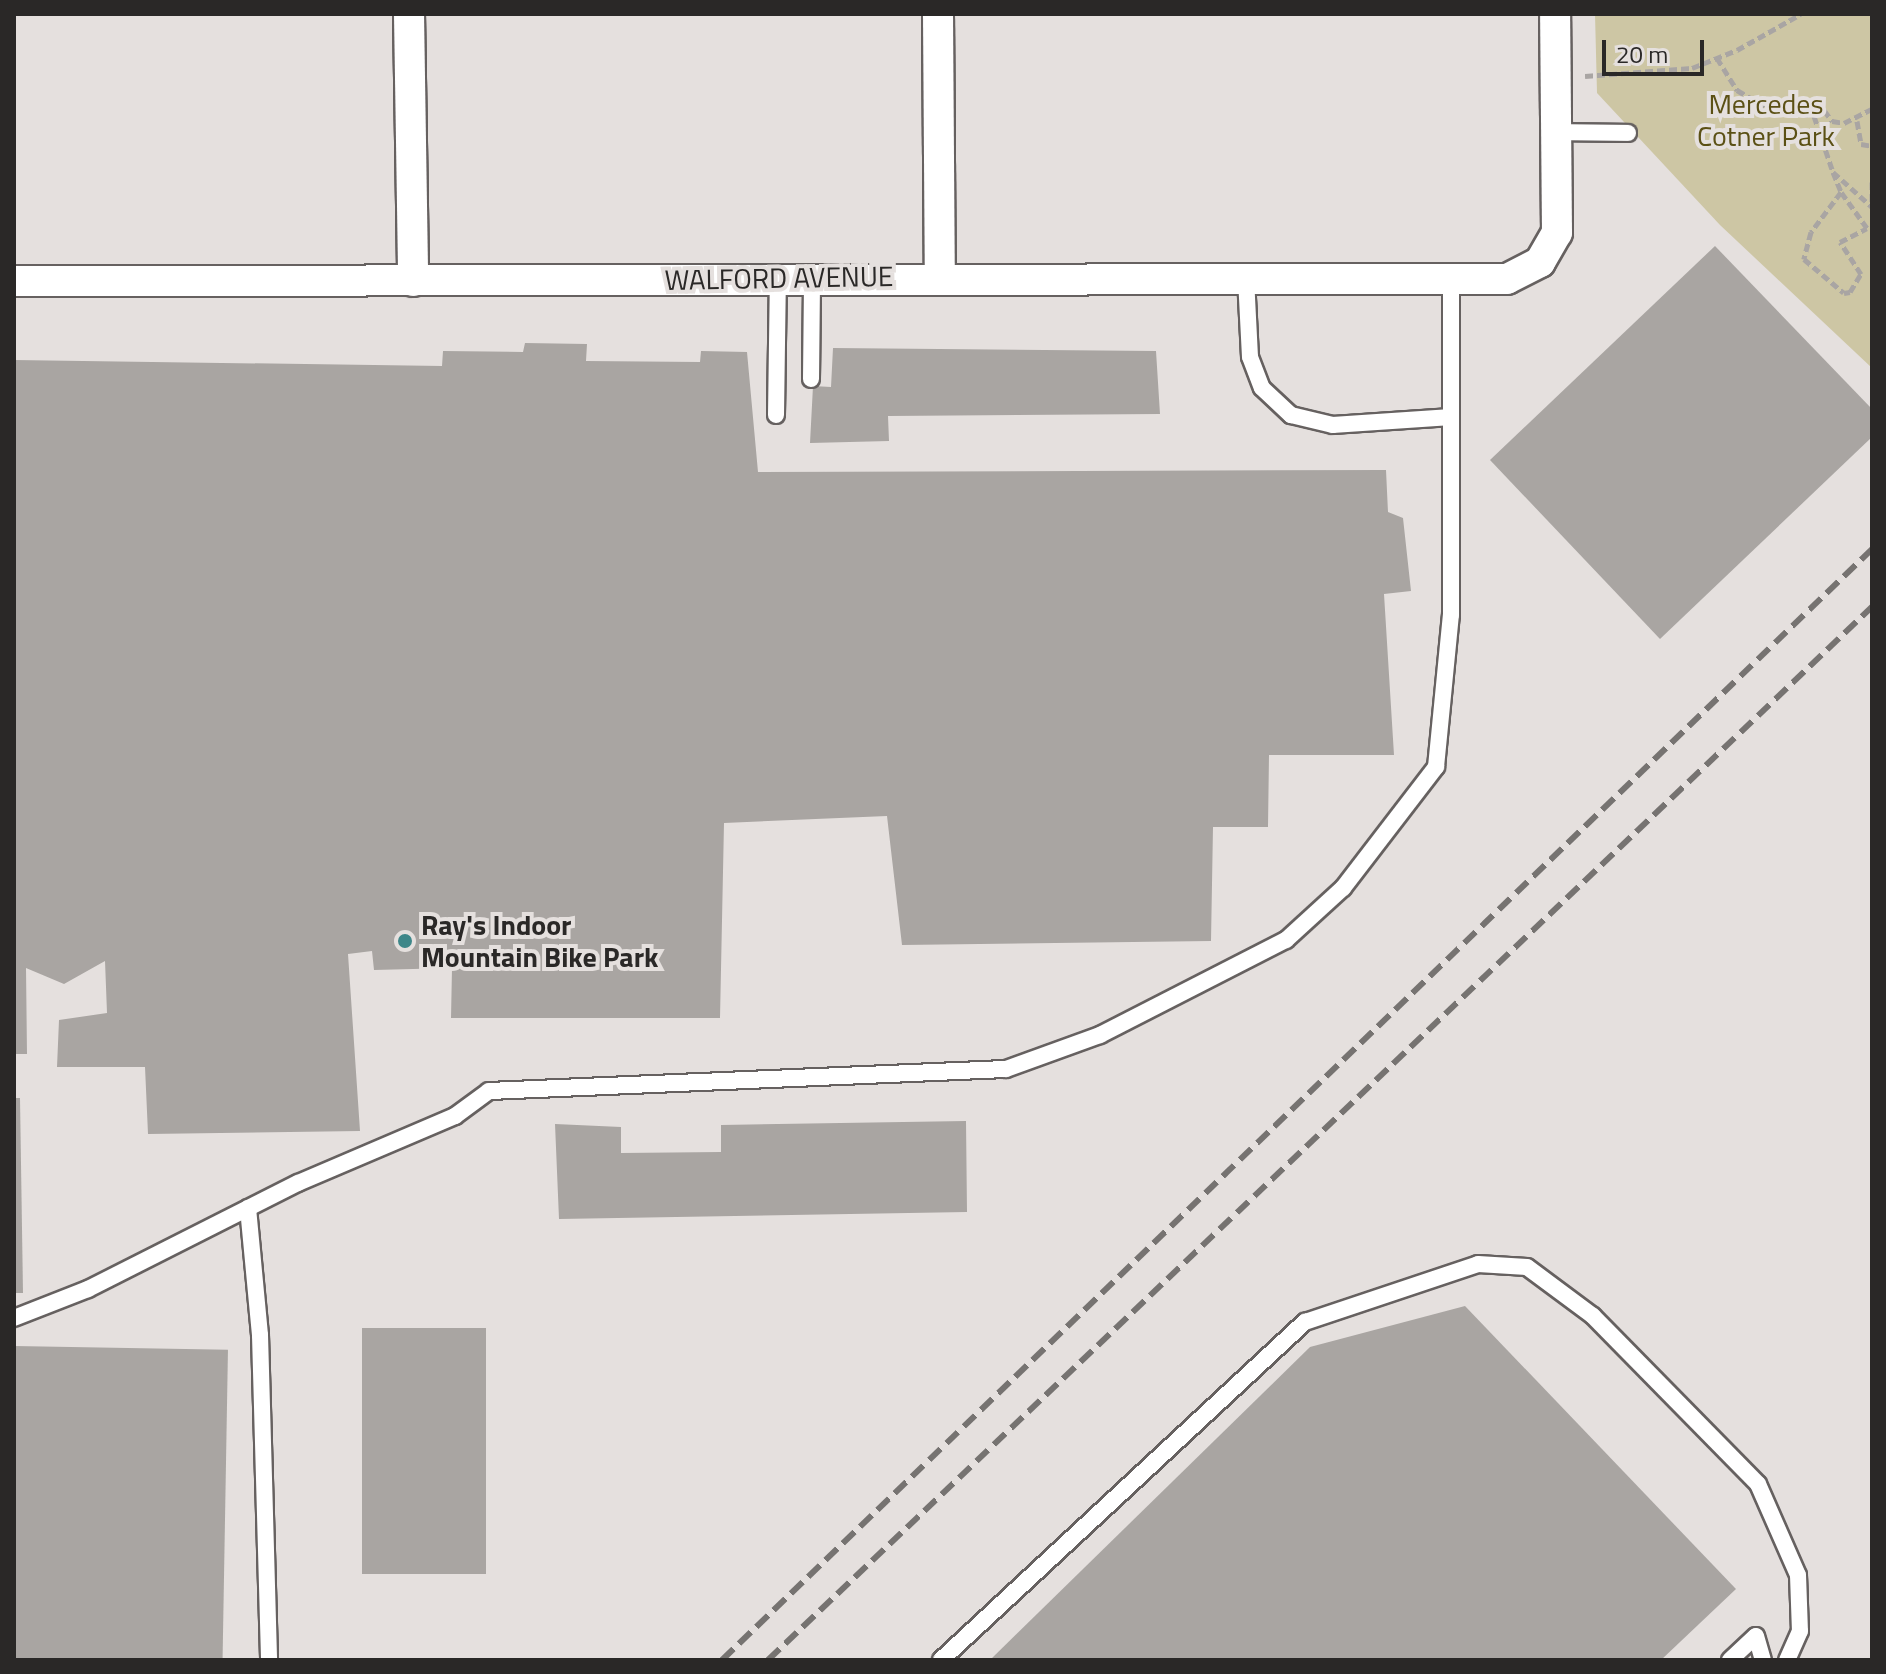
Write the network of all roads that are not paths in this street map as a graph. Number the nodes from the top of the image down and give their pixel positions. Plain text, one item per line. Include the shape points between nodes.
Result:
1 (409, 14) edge
2 (938, 14) edge
3 (1555, 14) edge
4 (1556, 132) junction
5 (1628, 133) dead end
6 (940, 277) junction
7 (778, 278) junction
8 (812, 278) junction
9 (1246, 278) junction
10 (1451, 279) junction
11 (14, 281) edge
12 (413, 281) junction
13 (811, 379) dead end
14 (776, 415) dead end
15 (1451, 417) junction
16 (248, 1208) junction
17 (14, 1318) edge
18 (269, 1660) edge
19 (941, 1660) edge
20 (1730, 1660) edge
21 (1763, 1660) edge
22 (1787, 1660) edge

1 - 12 street
2 - 6 street
3 - 4 street
4 - 5 lane
4 - 10 street, WALFORD AVENUE via 1557,233 1540,262 1507,279
6 - 8 street, WALFORD AVENUE
6 - 9 street, WALFORD AVENUE
7 - 8 street, WALFORD AVENUE
7 - 12 street, WALFORD AVENUE
7 - 14 lane
8 - 13 lane
9 - 10 street, WALFORD AVENUE
9 - 15 lane via 1250,357 1262,388 1291,415 1333,425
10 - 15 lane
11 - 12 street, WALFORD AVENUE
15 - 16 lane via 1451,615 1436,767 1343,888 1286,940 1100,1035 1006,1069 489,1091 455,1116
16 - 17 lane via 88,1289
16 - 18 lane via 260,1335
19 - 22 lane via 1305,1322 1478,1264 1527,1267 1593,1316 1758,1484 1798,1575 1800,1631
20 - 21 lane via 1756,1636

